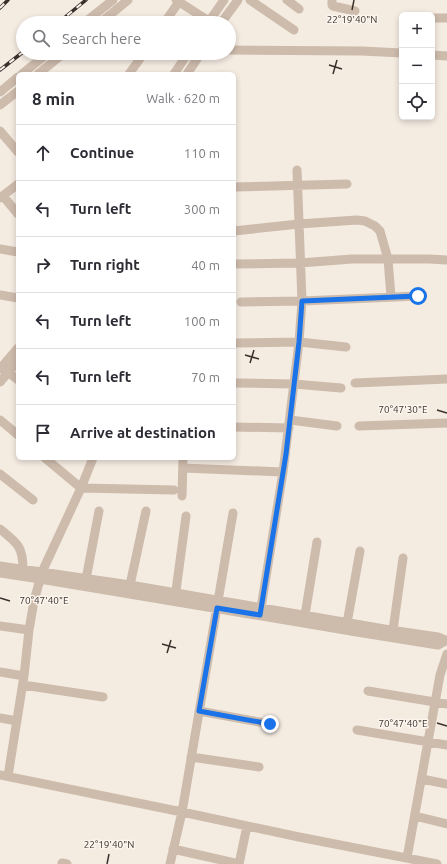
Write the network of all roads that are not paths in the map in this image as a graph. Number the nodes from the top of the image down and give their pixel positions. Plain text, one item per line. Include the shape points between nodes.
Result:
1 (113, 0) edge
2 (128, 0) edge
3 (224, 0) edge
4 (238, 0) edge
5 (287, 0) edge
6 (332, 0) edge
7 (177, 1) edge
8 (256, 2) edge
9 (299, 8) dead end
10 (355, 11) dead end
11 (93, 16) edge
12 (109, 16) edge
13 (168, 16) edge
14 (201, 16) edge
15 (214, 16) edge
16 (227, 16) edge
17 (435, 18) edge
18 (447, 18) edge
19 (294, 30) dead end
20 (236, 50) edge
21 (399, 53) edge
22 (435, 55) edge
23 (447, 56) edge
24 (39, 60) edge
25 (55, 60) edge
26 (139, 60) edge
27 (183, 60) edge
28 (196, 60) edge
29 (24, 72) edge
30 (40, 72) edge
31 (130, 72) edge
32 (175, 72) edge
33 (188, 72) edge
34 (16, 79) edge
35 (0, 92) edge
36 (16, 93) edge
37 (0, 106) edge
38 (0, 131) edge
39 (3, 142) edge
40 (16, 147) edge
41 (297, 170) dead end
42 (347, 184) dead end
43 (16, 186) edge
44 (297, 186) junction
45 (236, 187) edge
46 (2, 197) edge
47 (16, 212) edge
48 (299, 224) junction
49 (236, 231) edge
50 (0, 249) edge
51 (16, 252) edge
52 (388, 259) junction
53 (447, 260) edge
54 (300, 263) junction
55 (236, 264) edge
56 (0, 295) edge
57 (418, 296) dead end
58 (391, 297) junction
59 (16, 298) edge
60 (302, 301) junction
61 (241, 302) dead end
62 (299, 342) junction
63 (236, 343) dead end
64 (346, 347) dead end
65 (16, 351) edge
66 (16, 362) edge
67 (4, 371) edge
68 (16, 379) edge
69 (447, 379) edge
70 (0, 382) edge
71 (236, 383) edge
72 (294, 384) junction
73 (355, 384) dead end
74 (341, 388) dead end
75 (0, 420) edge
76 (447, 423) edge
77 (289, 424) junction
78 (337, 426) dead end
79 (359, 426) dead end
80 (236, 427) edge
81 (16, 433) edge
82 (47, 460) edge
83 (92, 460) edge
84 (183, 460) edge
85 (183, 468) junction
86 (283, 472) junction
87 (0, 474) edge
88 (81, 488) junction
89 (33, 500) dead end
90 (99, 511) dead end
91 (146, 512) dead end
92 (233, 513) dead end
93 (186, 516) dead end
94 (0, 529) edge
95 (317, 542) dead end
96 (360, 551) dead end
97 (403, 558) dead end
98 (0, 566) edge
99 (24, 569) junction
100 (0, 573) edge
101 (41, 575) junction
102 (86, 579) junction
103 (130, 586) junction
104 (175, 597) junction
105 (217, 604) junction
106 (261, 612) junction
107 (304, 619) junction
108 (347, 623) junction
109 (0, 626) edge
110 (29, 630) junction
111 (393, 630) junction
112 (446, 640) edge
113 (447, 654) edge
114 (0, 672) edge
115 (23, 680) junction
116 (368, 691) dead end
117 (103, 697) dead end
118 (436, 702) junction
119 (447, 704) edge
120 (199, 711) junction
121 (0, 718) edge
122 (17, 721) junction
123 (270, 724) dead end
124 (357, 730) dead end
125 (428, 742) junction
126 (447, 745) edge
127 (191, 757) junction
128 (259, 768) dead end
129 (4, 775) edge
130 (422, 779) junction
131 (447, 784) edge
132 (182, 812) junction
133 (415, 816) junction
134 (447, 824) edge
135 (247, 826) junction
136 (173, 849) junction
137 (388, 854) junction
138 (407, 858) junction
139 (170, 864) edge
140 (239, 864) edge
141 (386, 864) edge
142 (437, 864) edge

1 - 11 street
2 - 12 street
3 - 15 street
4 - 16 street
5 - 9 street
6 - 10 street via 333,6
7 - 13 street
7 - 14 street
8 - 19 street
17 - 18 street
20 - 21 street
22 - 23 street
24 - 29 street
25 - 30 street
26 - 31 street
27 - 32 street
28 - 33 street
34 - 35 street
36 - 37 street
38 - 39 street
39 - 40 street
41 - 44 street
42 - 44 street
43 - 46 street
44 - 45 street
44 - 48 street
46 - 47 street
48 - 49 street
48 - 52 street via 365,221 380,231
48 - 54 street
50 - 51 street
52 - 53 street
52 - 54 street
52 - 58 street
54 - 55 street
54 - 60 street
56 - 59 street
57 - 58 street
58 - 60 street
60 - 61 street
60 - 62 street
62 - 63 street
62 - 64 street
62 - 72 street
65 - 67 street
66 - 67 street
67 - 68 street
67 - 70 street
69 - 73 street
71 - 72 street
72 - 74 street
72 - 77 street
75 - 81 street
76 - 79 street
77 - 78 street
77 - 80 street
77 - 86 street
82 - 88 street
83 - 88 street
84 - 85 street
85 - 86 street
85 - 88 street via 178,493
86 - 106 street
87 - 89 street
88 - 101 street
90 - 102 street
91 - 103 street
92 - 105 street
93 - 104 street
94 - 99 street via 19,546
95 - 107 street
96 - 108 street
97 - 111 street
98 - 99 street
99 - 101 street
100 - 101 street
101 - 102 street
101 - 104 street
101 - 110 street
102 - 103 street
103 - 104 street
104 - 105 street
105 - 106 street
105 - 120 street
106 - 107 street
107 - 108 street
107 - 112 street via 438,645
108 - 111 street
109 - 110 street
110 - 115 street
111 - 112 street
113 - 118 street via 440,675
114 - 115 street
115 - 117 street
115 - 122 street
116 - 118 street
118 - 119 street
118 - 125 street
120 - 123 street
120 - 127 street
121 - 122 street
122 - 129 street
124 - 125 street
125 - 126 street
125 - 130 street
127 - 128 street
127 - 132 street
129 - 132 street
130 - 131 street
130 - 133 street
132 - 135 street
132 - 136 street
133 - 134 street
133 - 138 street
135 - 137 street
135 - 140 street
136 - 139 street
136 - 140 street
137 - 138 street
137 - 141 street
138 - 142 street

